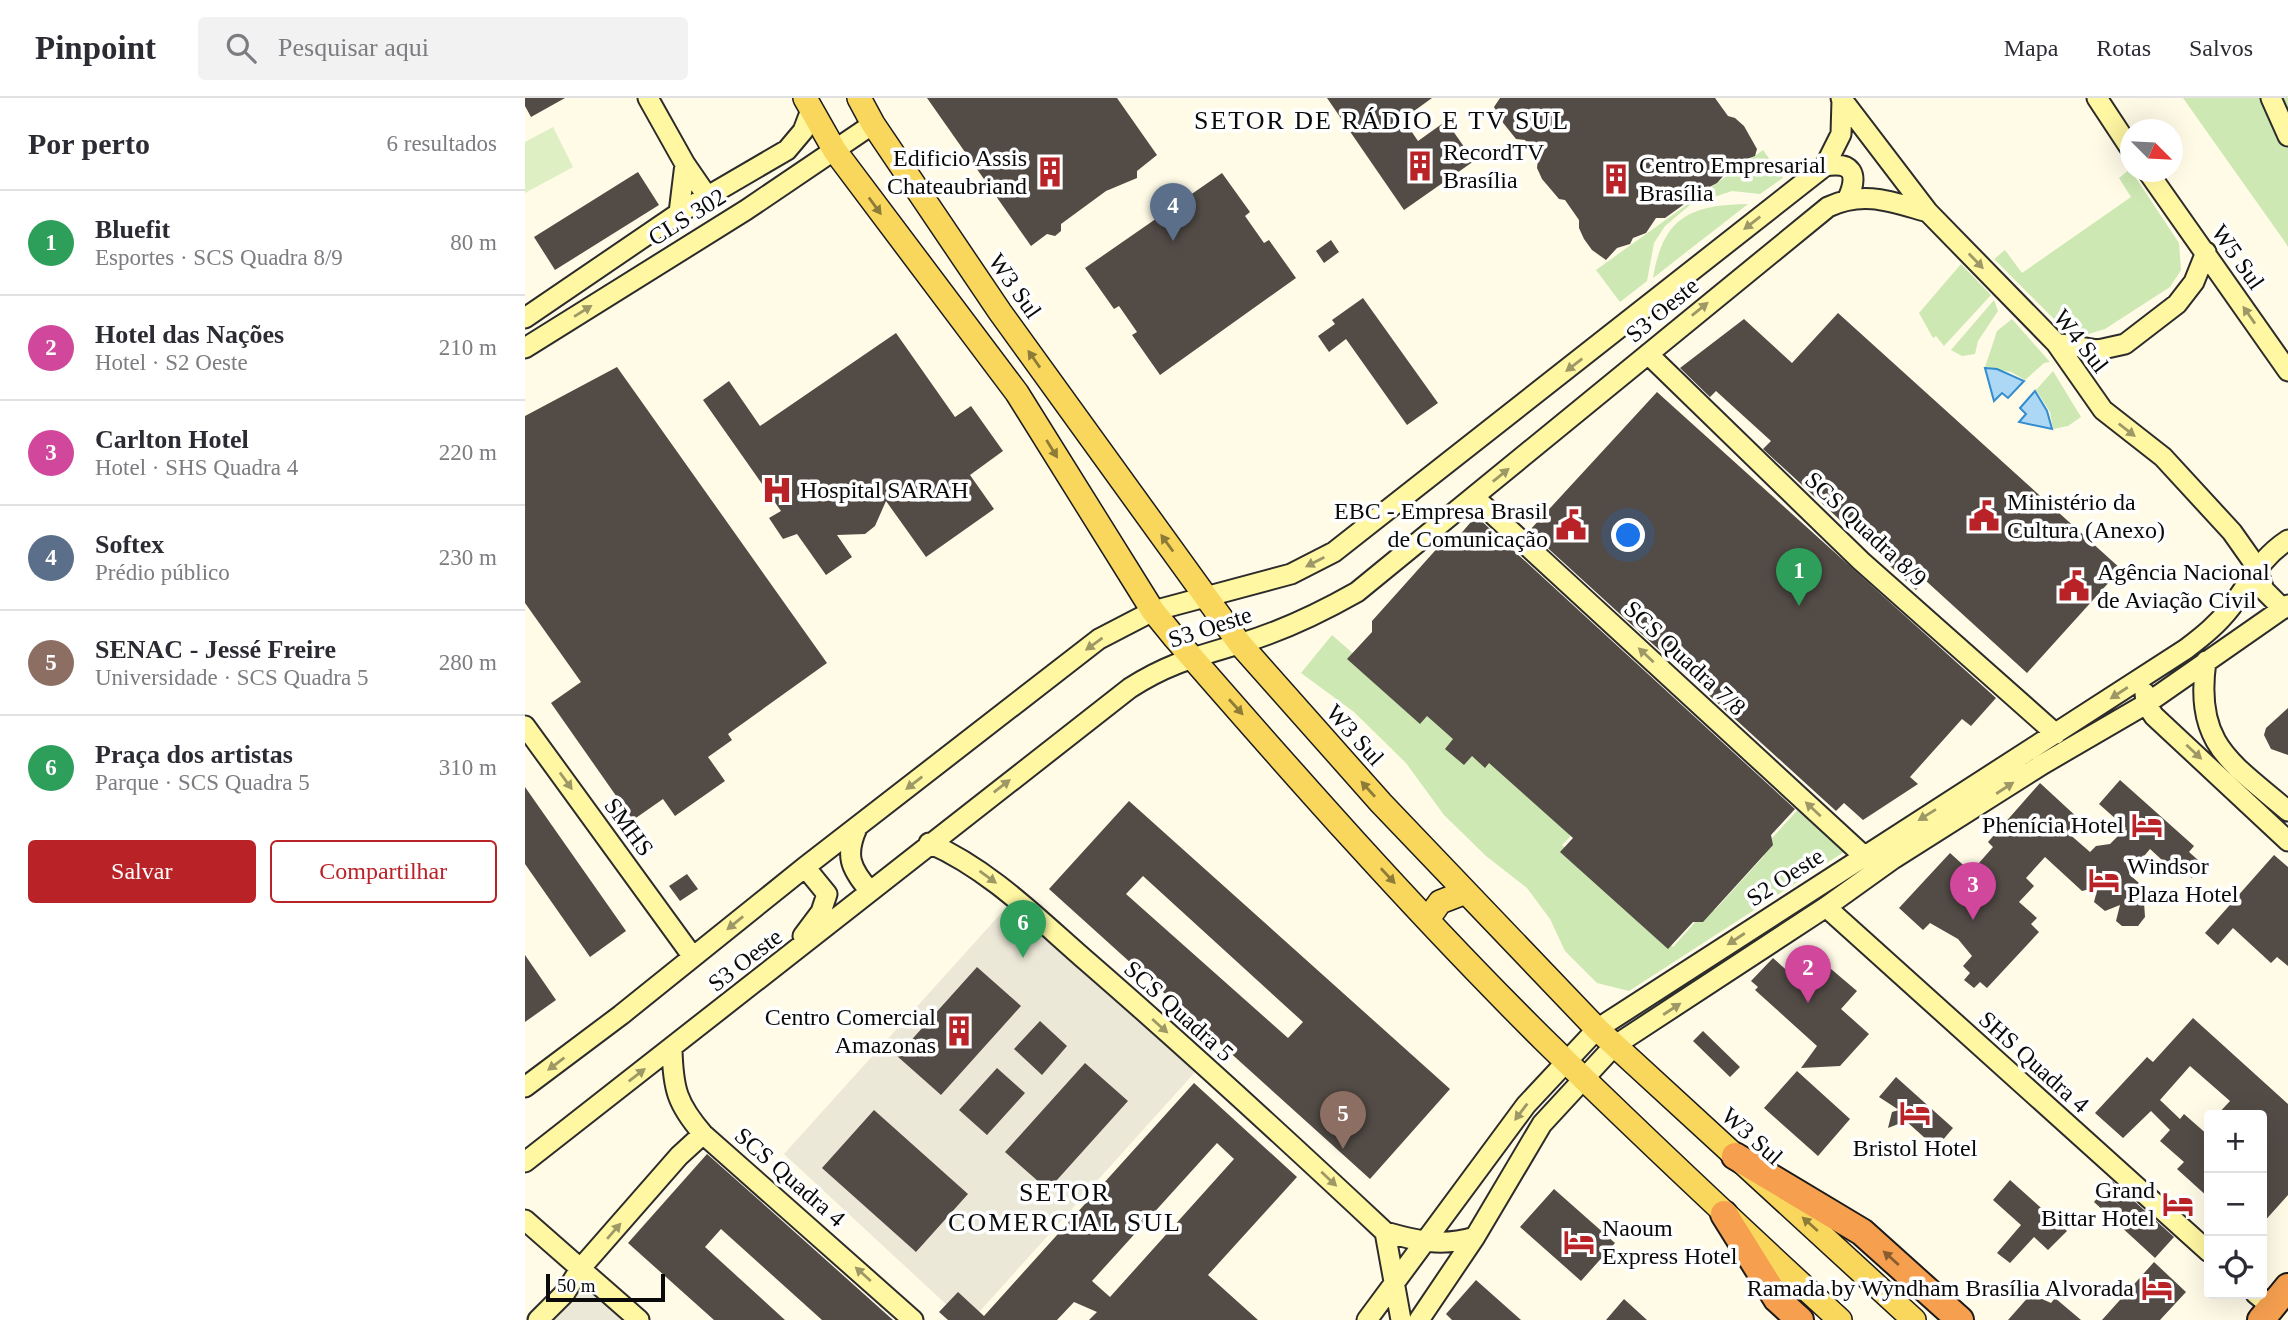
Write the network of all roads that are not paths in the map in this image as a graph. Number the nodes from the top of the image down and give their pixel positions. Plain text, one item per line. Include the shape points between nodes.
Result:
1 (648, 98) edge
2 (859, 98) edge
3 (2097, 98) edge
4 (2271, 98) edge
5 (1842, 99) edge
6 (808, 104) edge
7 (873, 124) junction
8 (2120, 133) edge
9 (2288, 136) edge
10 (835, 151) junction
11 (685, 164) junction
12 (1825, 166) junction
13 (2155, 182) edge
14 (708, 196) junction
15 (1848, 198) junction
16 (746, 210) junction
17 (1928, 212) junction
18 (679, 213) junction
19 (2206, 252) junction
20 (933, 285) junction
21 (1000, 312) junction
22 (525, 318) edge
23 (2056, 344) junction
24 (525, 348) edge
25 (1648, 354) junction
26 (2288, 371) edge
27 (1474, 497) junction
28 (2288, 540) edge
29 (2256, 566) junction
30 (1208, 598) junction
31 (2285, 607) edge
32 (1153, 611) junction
33 (1240, 644) junction
34 (1191, 656) junction
35 (2171, 659) junction
36 (2206, 661) junction
37 (2146, 704) junction
38 (525, 726) edge
39 (2056, 734) junction
40 (2288, 811) edge
41 (857, 827) junction
42 (2288, 841) edge
43 (929, 843) junction
44 (1864, 856) junction
45 (805, 867) junction
46 (869, 890) junction
47 (1466, 891) junction
48 (1826, 907) junction
49 (1428, 919) junction
50 (792, 955) junction
51 (693, 957) junction
52 (1597, 1029) junction
53 (1615, 1046) junction
54 (672, 1049) junction
55 (1565, 1060) junction
56 (1583, 1078) junction
57 (525, 1087) edge
58 (703, 1134) junction
59 (1735, 1156) junction
60 (525, 1162) edge
61 (1724, 1214) junction
62 (525, 1220) edge
63 (1385, 1231) junction
64 (1475, 1237) junction
65 (1423, 1243) junction
66 (2204, 1247) edge
67 (580, 1269) junction
68 (1396, 1282) junction
69 (538, 1320) edge
70 (639, 1320) edge
71 (913, 1320) edge
72 (1367, 1320) edge
73 (1401, 1320) edge
74 (1419, 1320) edge
75 (1800, 1320) edge
76 (1840, 1320) edge
77 (1914, 1320) edge
78 (1960, 1320) edge

1 - 11 main road
2 - 7 main road, W3 Sul
3 - 8 main road
4 - 9 main road
5 - 12 main road, S3 Oeste via 1841,134
5 - 17 main road, W4 Sul
6 - 10 main road
6 - 14 main road, CLS 302 via 803,131 787,150
7 - 10 main road, CLS 302
7 - 21 main road, W3 Sul
10 - 16 main road, CLS 302
10 -> 20 main road
11 - 14 main road
11 - 18 main road
12 - 15 main road via 1838,163 1854,175
12 -> 30 main road, S3 Oeste via 1334,552 1291,574
13 - 19 main road, W5 Sul
14 - 16 main road
14 - 18 main road, CLS 302
15 - 17 main road via 1885,199
25 -> 15 main road, S3 Oeste via 1828,207
24 -> 16 main road, CLS 302
17 -> 23 main road, W4 Sul
18 - 22 main road, CLS 302
19 - 23 main road via 2194,282 2177,304 2125,344 2098,350
26 -> 19 main road, W5 Sul
20 - 21 main road via 977,321 995,320
20 -> 32 main road via 1017,393
30 -> 21 main road, W3 Sul
23 -> 29 main road, W4 Sul via 2102,410 2163,457 2232,532
27 -> 25 main road, S3 Oeste
25 - 39 main road, SCS Quadra 8/9 via 1861,561
27 - 33 main road, S3 Oeste via 1357,592 1317,614
44 -> 27 main road, SCS Quadra 7/8
28 - 29 main road, S2 Oeste
29 - 31 main road, W4 Sul via 2264,590
29 - 35 main road, S2 Oeste via 2210,631
30 - 32 main road, S3 Oeste
30 - 33 main road, W3 Sul
31 - 36 main road, S2 Oeste
32 - 34 main road
32 -> 41 main road, S3 Oeste via 1099,639
33 - 34 main road, S3 Oeste
47 -> 33 main road, W3 Sul
43 -> 34 main road, S3 Oeste via 1130,688
34 -> 49 main road
35 - 37 main road via 2147,688
35 -> 39 main road, S2 Oeste
36 - 37 main road, S2 Oeste
36 - 40 main road via 2206,723 2216,744
37 -> 42 main road
48 -> 37 main road, S2 Oeste via 1893,859
38 -> 51 main road, SMHS
39 -> 44 main road, S2 Oeste
41 - 45 main road, S3 Oeste
41 - 46 main road via 848,857
43 - 46 main road, S3 Oeste
43 -> 63 main road, SCS Quadra 5 via 995,882
44 -> 52 main road, S2 Oeste
45 - 50 main road via 827,894 821,912
45 -> 51 main road, S3 Oeste
46 - 50 main road, S3 Oeste
47 - 49 main road via 1440,902
47 - 52 main road, W3 Sul
53 -> 48 main road, S2 Oeste
48 - 66 main road, SHS Quadra 4
49 - 55 main road
50 - 54 main road, S3 Oeste
51 -> 57 main road, S3 Oeste
52 - 53 main road, W3 Sul
52 - 55 main road, S2 Oeste
53 - 56 main road, S2 Oeste
53 - 59 main road, W3 Sul
54 - 58 main road, SCS Quadra 4 via 677,1099
60 -> 54 main road, S3 Oeste
55 - 56 main road
55 -> 65 main road, S2 Oeste
56 - 61 main road
56 - 64 main road, S2 Oeste via 1542,1124
67 -> 58 main road via 678,1156
71 -> 58 main road, SCS Quadra 4
77 -> 59 main road, W3 Sul
78 -> 59 highway via 1862,1232
61 - 75 highway via 1777,1299
61 - 76 main road
62 - 67 main road
63 - 65 main road, SCS Quadra 5
63 - 68 main road
64 - 65 main road, SCS Quadra 5
64 - 74 main road, S2 Oeste
65 - 68 main road, S2 Oeste
67 - 69 main road via 565,1293
67 - 70 main road
68 - 72 main road, S2 Oeste
68 - 73 main road

